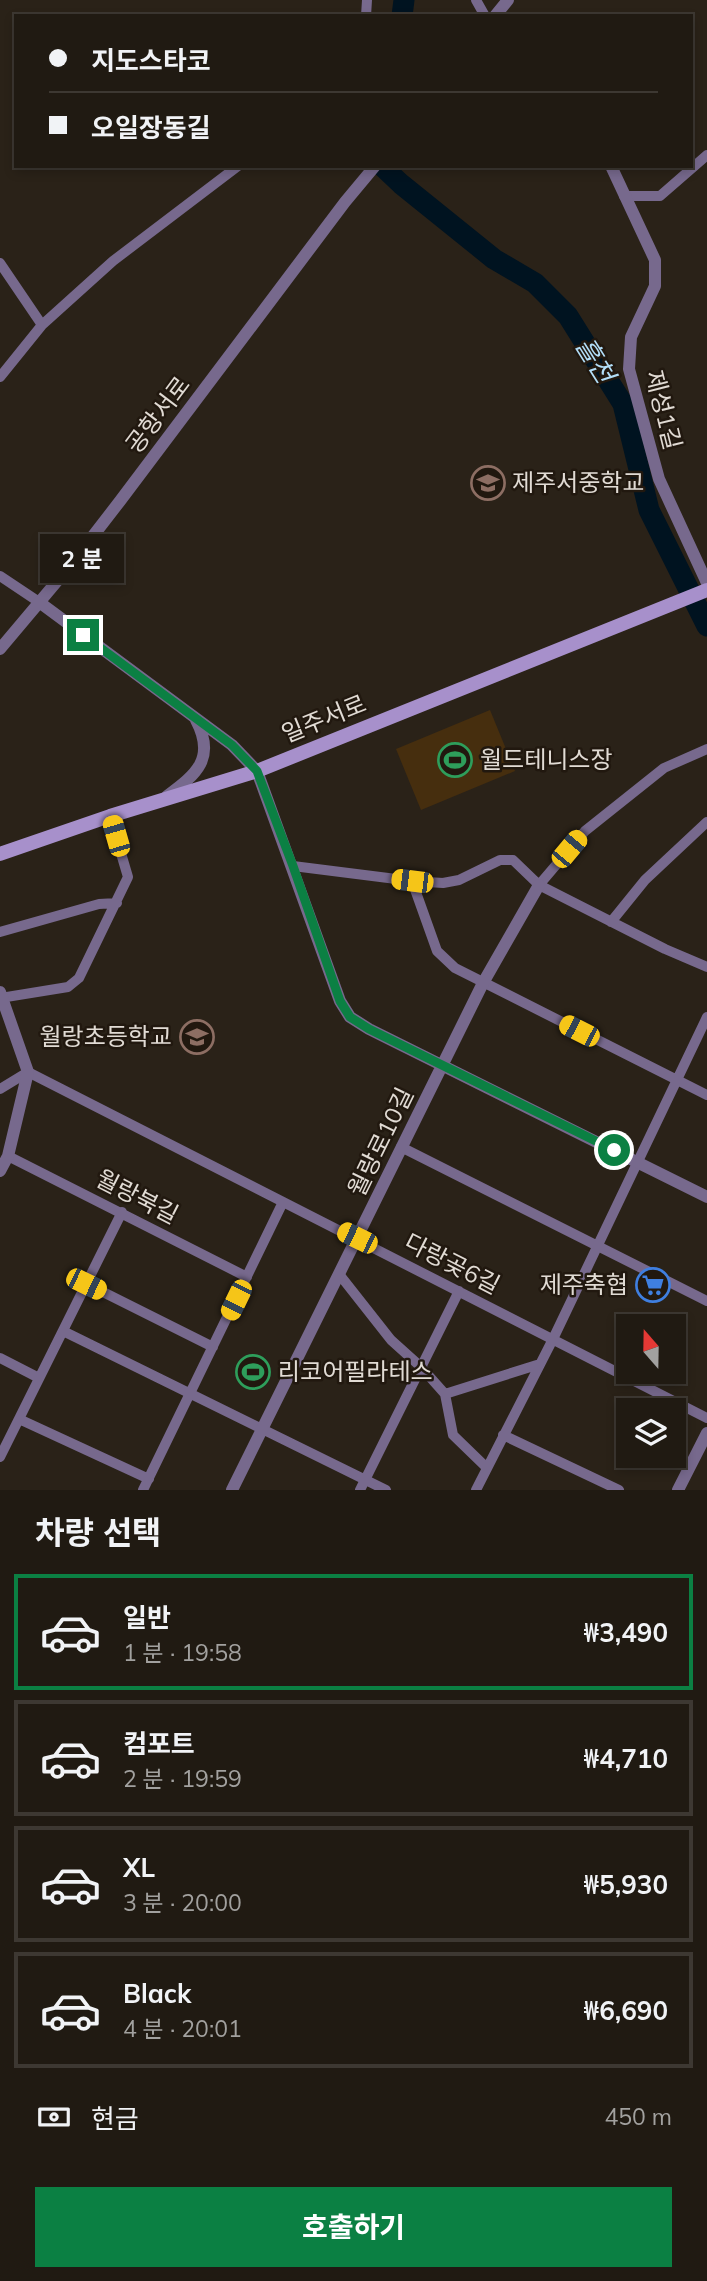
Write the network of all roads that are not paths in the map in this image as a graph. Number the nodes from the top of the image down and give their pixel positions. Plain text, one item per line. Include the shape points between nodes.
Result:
1 (508, 0) edge
2 (497, 14) edge
3 (707, 155) edge
4 (693, 167) edge
5 (235, 168) edge
6 (373, 168) edge
7 (612, 168) edge
8 (692, 168) edge
9 (624, 195) junction
10 (0, 264) edge
11 (42, 325) junction
12 (0, 377) edge
13 (0, 576) edge
14 (707, 583) edge
15 (707, 590) edge
16 (39, 602) junction
17 (0, 649) edge
18 (194, 716) junction
19 (707, 749) edge
20 (257, 771) junction
21 (163, 800) junction
22 (110, 816) junction
23 (707, 822) edge
24 (0, 854) edge
25 (293, 866) junction
26 (412, 881) junction
27 (540, 885) junction
28 (117, 903) junction
29 (611, 922) junction
30 (0, 932) edge
31 (707, 967) edge
32 (483, 983) junction
33 (1, 996) edge
34 (707, 1017) edge
35 (442, 1065) junction
36 (28, 1072) junction
37 (676, 1079) junction
38 (0, 1089) edge
39 (707, 1095) edge
40 (401, 1147) junction
41 (8, 1156) junction
42 (638, 1162) junction
43 (0, 1171) edge
44 (707, 1197) edge
45 (284, 1202) junction
46 (122, 1212) junction
47 (357, 1238) junction
48 (597, 1246) junction
49 (339, 1274) junction
50 (247, 1277) junction
51 (86, 1284) junction
52 (459, 1291) junction
53 (707, 1301) edge
54 (63, 1331) junction
55 (553, 1339) junction
56 (213, 1347) junction
57 (0, 1358) edge
58 (540, 1364) junction
59 (421, 1367) junction
60 (40, 1378) junction
61 (190, 1393) junction
62 (445, 1394) junction
63 (707, 1418) edge
64 (19, 1419) junction
65 (263, 1428) junction
66 (707, 1433) edge
67 (503, 1434) junction
68 (0, 1457) edge
69 (487, 1468) junction
70 (146, 1485) edge
71 (362, 1485) edge
72 (232, 1490) edge
73 (386, 1490) edge
74 (476, 1490) edge
75 (619, 1490) edge
76 (678, 1490) edge

1 - 2 street
3 - 4 street
5 - 11 street via 113,261
6 - 16 street, 공항서로
7 - 9 street, 제성1길
8 - 9 street via 660,196
9 - 14 street, 제성1길 via 655,260 655,286 631,337 629,369 659,479
10 - 11 street
11 - 12 street
13 - 16 street
15 - 20 main road, 일주서로
16 - 17 street, 공항서로
16 - 18 street
18 - 20 street
18 - 21 street via 203,736 203,761
19 - 27 street via 664,768 584,831
20 - 21 main road, 일주서로
20 - 25 street
21 - 22 main road, 일주서로
22 - 24 main road, 일주서로
22 - 28 street via 128,877
23 - 29 street via 645,880
25 - 26 street
25 - 35 street via 345,1011 358,1023
26 - 27 street via 459,880 500,860 513,859
26 - 32 street via 437,951 455,968
27 - 29 street
27 - 32 street, 월랑로10길
28 - 30 street
28 - 33 street via 79,978 68,987
29 - 31 street
32 - 35 street, 월랑로10길
32 - 37 street
33 - 36 street
34 - 37 street
35 - 40 street, 월랑로10길
35 - 42 street
36 - 38 street
36 - 41 street
36 - 45 street, 다랑곶6길
37 - 39 street
37 - 42 street
40 - 47 street, 월랑로10길
40 - 48 street
41 - 43 street
41 - 46 street, 월랑북길
42 - 44 street
42 - 48 street
45 - 47 street, 다랑곶6길
45 - 50 street
46 - 50 street, 월랑북길
46 - 51 street
47 - 49 street, 월랑로10길
47 - 52 street, 다랑곶6길
48 - 53 street
48 - 55 street
49 - 59 street via 391,1340
49 - 65 street, 월랑로10길
50 - 56 street
51 - 54 street
51 - 56 street
52 - 55 street, 다랑곶6길
52 - 59 street
54 - 60 street
54 - 61 street
55 - 58 street
55 - 63 street, 다랑곶6길
56 - 61 street
57 - 60 street
58 - 62 street
58 - 67 street
59 - 62 street
59 - 71 street
60 - 64 street
61 - 65 street
61 - 70 street
62 - 69 street via 453,1435
64 - 68 street
64 - 70 street
65 - 71 street
65 - 72 street, 월랑로10길
66 - 76 street
67 - 69 street
67 - 75 street
69 - 74 street
71 - 73 street

